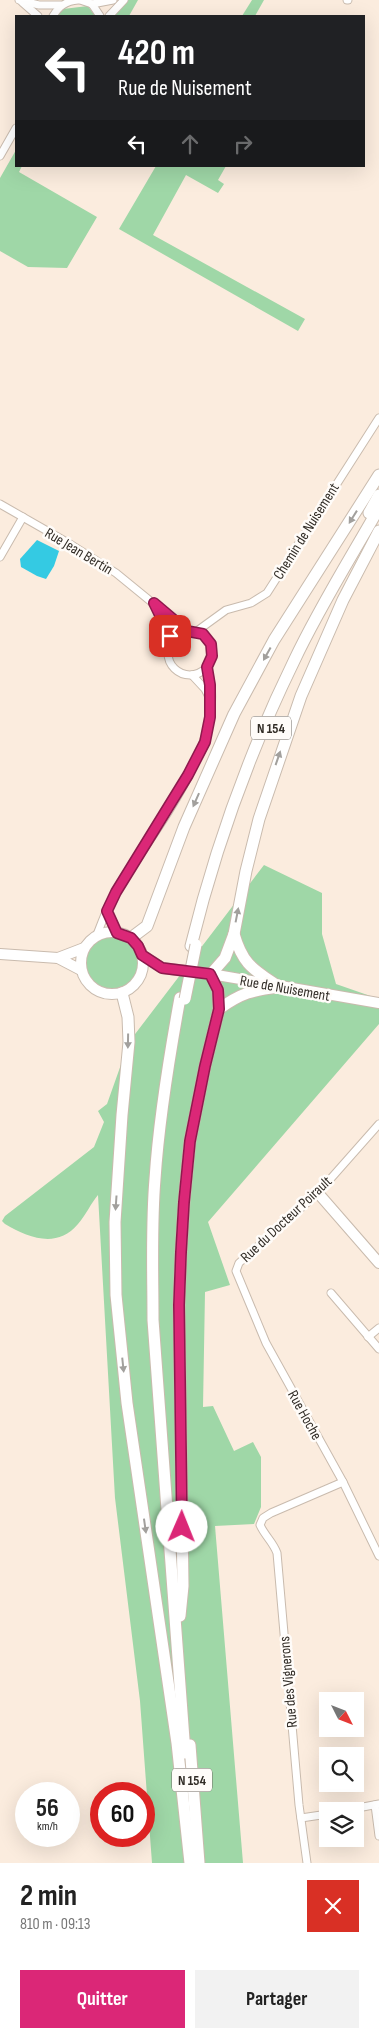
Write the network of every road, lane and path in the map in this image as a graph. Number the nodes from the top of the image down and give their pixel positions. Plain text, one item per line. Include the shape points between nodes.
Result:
1 (79, 0) edge
2 (113, 0) edge
3 (124, 0) edge
4 (20, 1) edge
5 (92, 4) junction
6 (61, 5) junction
7 (37, 15) edge
8 (54, 15) edge
9 (99, 15) edge
10 (109, 15) edge
11 (15, 130) edge
12 (0, 156) edge
13 (379, 418) edge
14 (379, 475) edge
15 (379, 495) edge
16 (0, 504) edge
17 (379, 508) edge
18 (22, 517) junction
19 (379, 525) edge
20 (379, 531) edge
21 (0, 557) edge
22 (154, 603) junction
23 (214, 620) junction
24 (187, 631) junction
25 (197, 631) junction
26 (208, 639) junction
27 (172, 640) junction
28 (207, 667) junction
29 (192, 675) junction
30 (210, 700) junction
31 (238, 790) junction
32 (107, 911) junction
33 (117, 933) junction
34 (234, 934) junction
35 (96, 936) junction
36 (131, 938) junction
37 (193, 946) junction
38 (84, 948) junction
39 (0, 954) edge
40 (142, 955) junction
41 (58, 958) junction
42 (162, 968) junction
43 (81, 970) junction
44 (210, 974) junction
45 (139, 979) junction
46 (280, 987) junction
47 (122, 993) junction
48 (182, 999) junction
49 (379, 1003) edge
50 (219, 1009) junction
51 (379, 1124) edge
52 (318, 1193) junction
53 (379, 1263) edge
54 (236, 1271) joint
55 (331, 1293) dead end
56 (379, 1328) edge
57 (368, 1337) junction
58 (379, 1350) edge
59 (343, 1482) junction
60 (379, 1556) edge
61 (180, 1616) junction
62 (377, 1805) edge
63 (364, 1807) edge
64 (319, 1815) edge
65 (301, 1818) junction
66 (379, 1836) edge
67 (190, 1863) edge
68 (195, 1863) edge
69 (199, 1863) edge
70 (307, 1863) edge

1 - 5 street
1 - 6 street
2 - 5 street
3 - 10 street
4 - 6 street
4 - 7 street
5 - 9 street
6 - 8 street
11 - 12 street
13 - 23 street, Chemin de Nuisement via 267,593 251,603 226,610
14 -> 36 main road via 274,640 238,706 184,827 147,926
15 - 31 main road via 288,661 247,759
16 - 18 street, Rue Jean Bertin
17 - 31 main road, N 154 via 294,661
18 - 21 street
18 - 22 street, Rue Jean Bertin via 116,573
19 - 37 main road, N 154 via 337,595 286,692 239,805
34 -> 20 main road via 257,828 301,696 343,600
22 - 24 street, Rue Jean Bertin
22 - 27 street, Rue Jean Bertin
23 - 25 street, Chemin de Nuisement
23 - 26 street
24 - 25 street
24 - 27 street
25 - 26 street
26 - 28 street via 212,656
27 - 29 street via 168,652 171,664 180,672
28 - 29 street
28 - 30 street
29 - 30 street
30 - 32 street via 205,742
31 - 37 main road, N 154 via 205,890
32 - 33 street
32 - 35 street
33 - 35 street
33 - 36 street
34 - 44 main road via 225,958
34 - 46 main road via 241,955 250,967
35 - 38 street
36 - 40 street
37 - 48 main road, N 154, bridge
38 - 41 street
38 - 43 street
39 - 41 street
40 - 42 street, Rue de Nuisement
40 - 45 street
41 - 43 street
42 - 44 street, Rue de Nuisement
42 - 45 street
43 - 47 street via 92,988 112,995
44 - 46 street, Rue de Nuisement
44 - 50 main road via 218,990
45 - 47 street
46 - 49 street, Rue de Nuisement
46 - 50 main road via 253,990 237,996
47 -> 67 main road via 128,1017 129,1042 115,1222 116,1295
48 - 61 main road, N 154 via 163,1136 157,1244 158,1326
48 - 68 main road, N 154 via 166,1077 154,1181 153,1320
50 - 61 main road via 190,1141 184,1202 179,1305 183,1586
51 - 52 street, Rue du Docteur Poirault
52 - 53 street
52 - 54 street, Rue du Docteur Poirault via 238,1263
54 - 59 street, Rue Hoche via 266,1343
55 - 57 street
56 - 57 street
57 - 58 street
59 - 60 street, Rue Hoche
59 - 65 street, Rue des Vignerons via 272,1513 263,1518 260,1525 277,1553
61 - 69 main road, N 154
62 - 63 street
62 - 66 street
64 - 65 street
65 - 70 street, Rue des Vignerons

